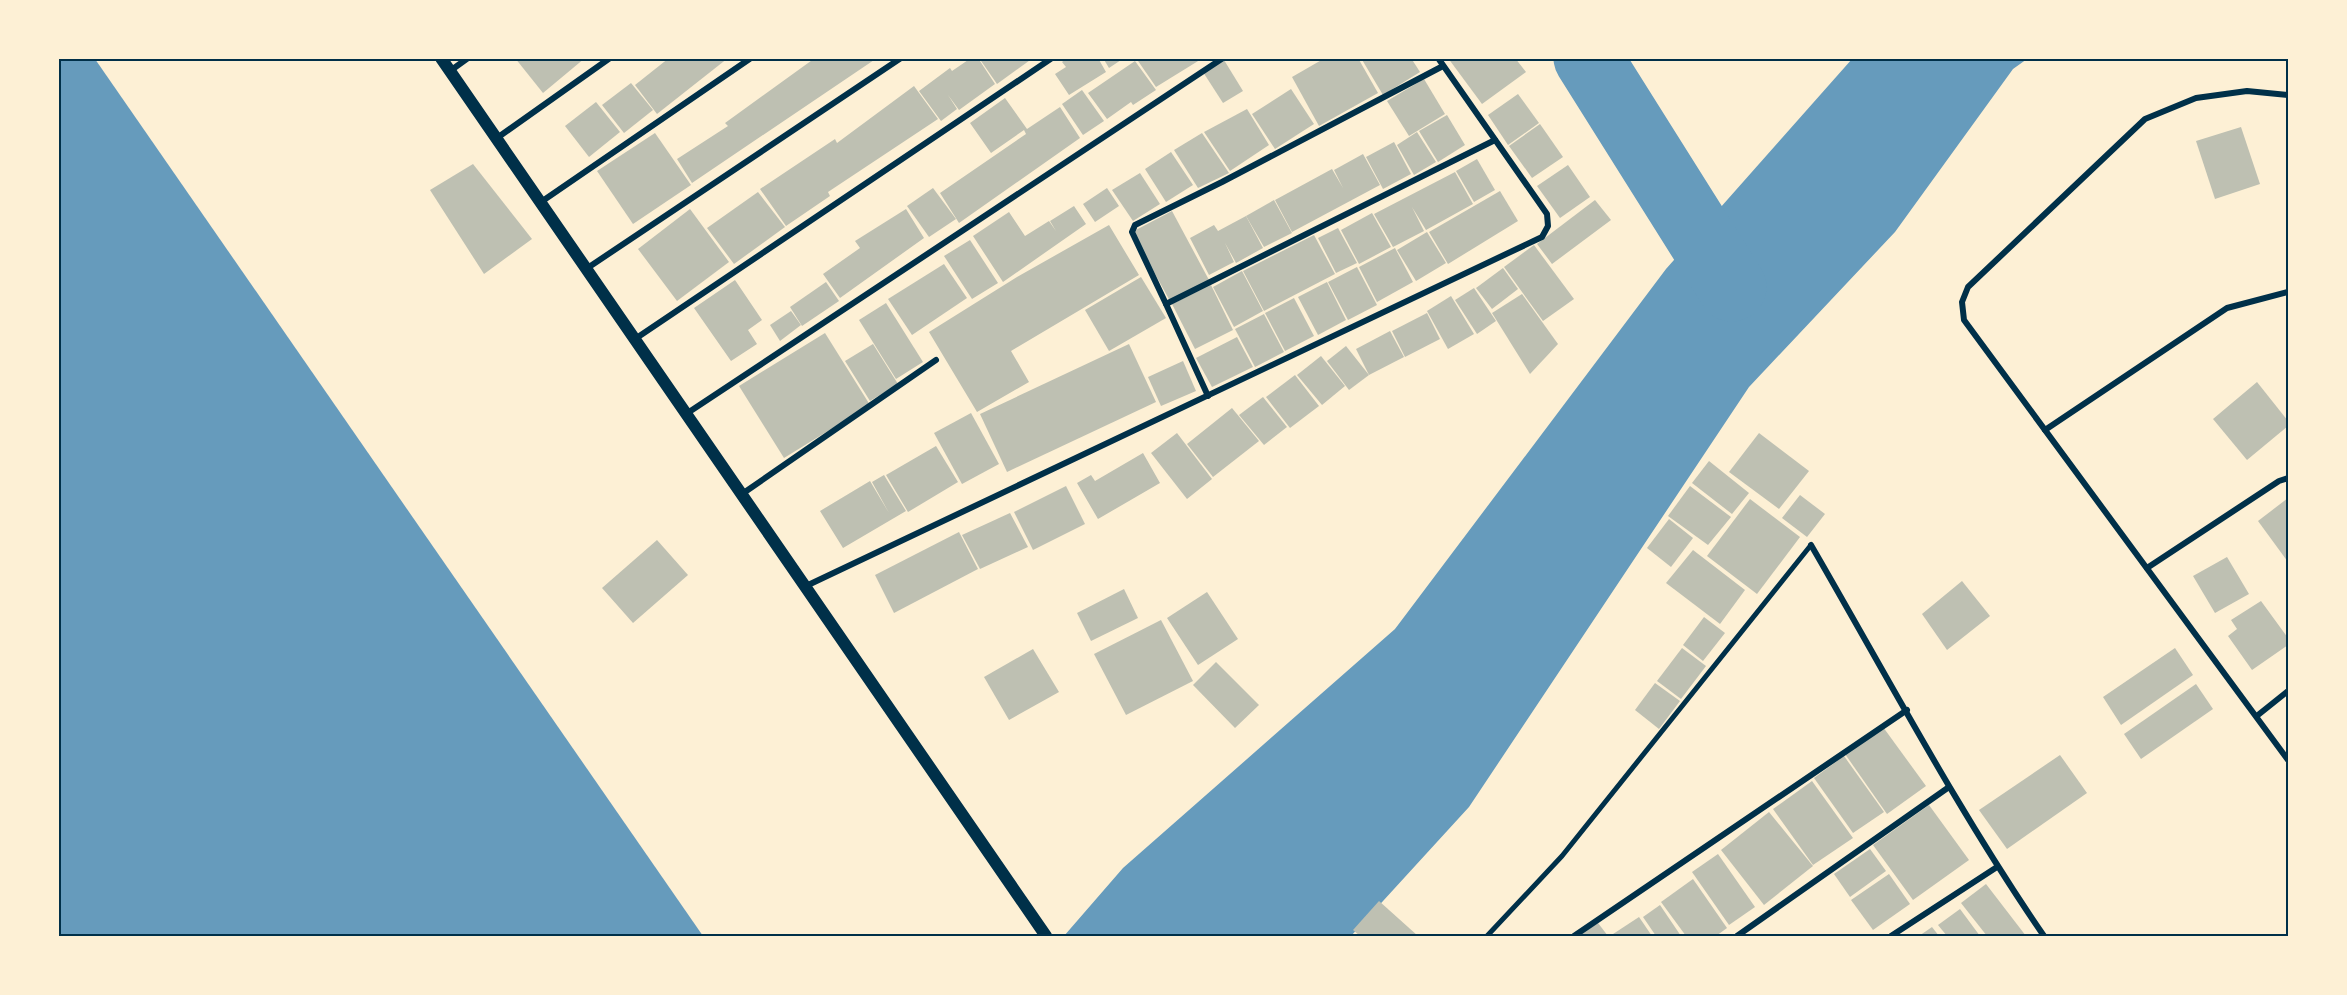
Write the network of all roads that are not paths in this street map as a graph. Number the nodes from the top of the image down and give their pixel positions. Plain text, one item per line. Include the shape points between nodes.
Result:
1 (441, 58) edge
2 (468, 58) edge
3 (610, 58) edge
4 (751, 58) edge
5 (901, 58) edge
6 (1052, 58) edge
7 (1223, 58) edge
8 (1438, 58) edge
9 (1443, 66) junction
10 (450, 71) junction
11 (2289, 95) edge
12 (496, 138) junction
13 (1495, 140) junction
14 (541, 202) junction
15 (586, 269) junction
16 (2289, 292) edge
17 (1166, 304) junction
18 (635, 339) junction
19 (936, 360) dead end
20 (1208, 396) junction
21 (686, 414) junction
22 (2045, 430) junction
23 (2289, 477) edge
24 (741, 494) junction
25 (1811, 545) joint
26 (2147, 568) junction
27 (805, 586) junction
28 (2289, 692) edge
29 (1906, 710) junction
30 (2258, 715) junction
31 (2289, 760) edge
32 (1948, 787) junction
33 (1997, 867) junction
34 (1046, 936) edge
35 (1487, 936) edge
36 (1575, 936) edge
37 (1737, 936) edge
38 (1891, 936) edge
39 (2044, 936) edge

1 - 10 main road
2 - 10 street
3 - 12 street
4 - 14 street
5 - 15 street
6 - 18 street
7 - 21 street
8 - 9 street
9 - 13 street
9 - 17 street via 1135,225 1132,232
10 - 12 main road
11 - 22 street via 2247,91 2196,98 2145,119 1968,287 1962,302 1964,320
12 - 14 main road
13 - 17 street
13 - 20 street via 1547,214 1548,226 1542,237
14 - 15 main road
15 - 18 main road
16 - 22 street via 2227,308
17 - 20 street
18 - 21 main road
19 - 24 street
20 - 27 street
21 - 24 main road
22 - 26 street
23 - 26 street
24 - 27 main road
25 - 29 street
25 - 35 street via 1562,856
26 - 30 street
27 - 34 main road
28 - 30 street
29 - 32 street
29 - 36 street
30 - 31 street
32 - 33 street
32 - 37 street
33 - 38 street
33 - 39 street

